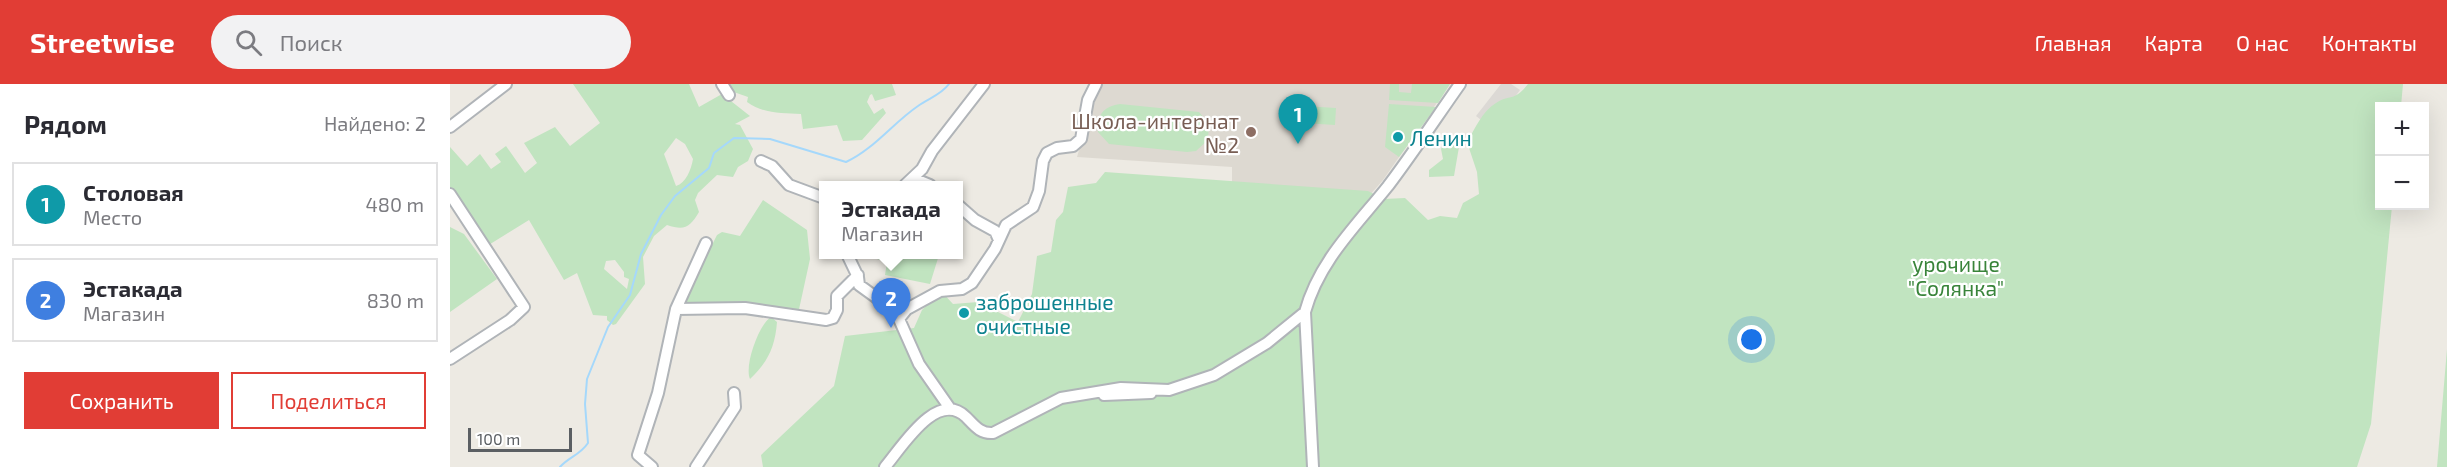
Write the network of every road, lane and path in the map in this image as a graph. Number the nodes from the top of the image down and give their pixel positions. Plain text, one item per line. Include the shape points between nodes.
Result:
1 (506, 84) edge
2 (722, 84) edge
3 (984, 84) edge
4 (1096, 84) edge
5 (1460, 84) edge
6 (729, 95) dead end
7 (450, 127) edge
8 (761, 161) dead end
9 (910, 181) edge
10 (450, 194) edge
11 (819, 196) edge
12 (963, 209) edge
13 (999, 240) junction
14 (706, 243) dead end
15 (849, 259) edge
16 (858, 275) junction
17 (676, 309) junction
18 (1305, 312) junction
19 (899, 319) junction
20 (450, 359) edge
21 (734, 393) dead end
22 (949, 407) junction
23 (652, 467) edge
24 (696, 467) edge
25 (885, 467) edge
26 (1314, 467) edge

1 - 7 street
2 - 6 street
3 - 9 street
4 - 13 street via 1088,100 1080,139 1074,146 1051,150 1043,161 1036,201 1029,211 1006,225
5 - 18 street via 1388,186 1319,272
8 - 11 street via 772,166 789,185
10 - 20 street via 524,307
12 - 13 street via 995,231
13 - 19 street via 972,283 962,289 940,291 907,309
14 - 17 street
15 - 16 street
16 - 17 street via 837,296 833,318 825,320 745,308
16 - 19 street via 859,285
17 - 23 street via 658,393 638,455
18 - 22 street via 1226,369 1185,386 1162,390 1121,388 1061,398 993,433 980,431 957,409
18 - 26 street
19 - 22 street via 919,364
21 - 24 street via 735,407
22 - 25 street via 923,422

